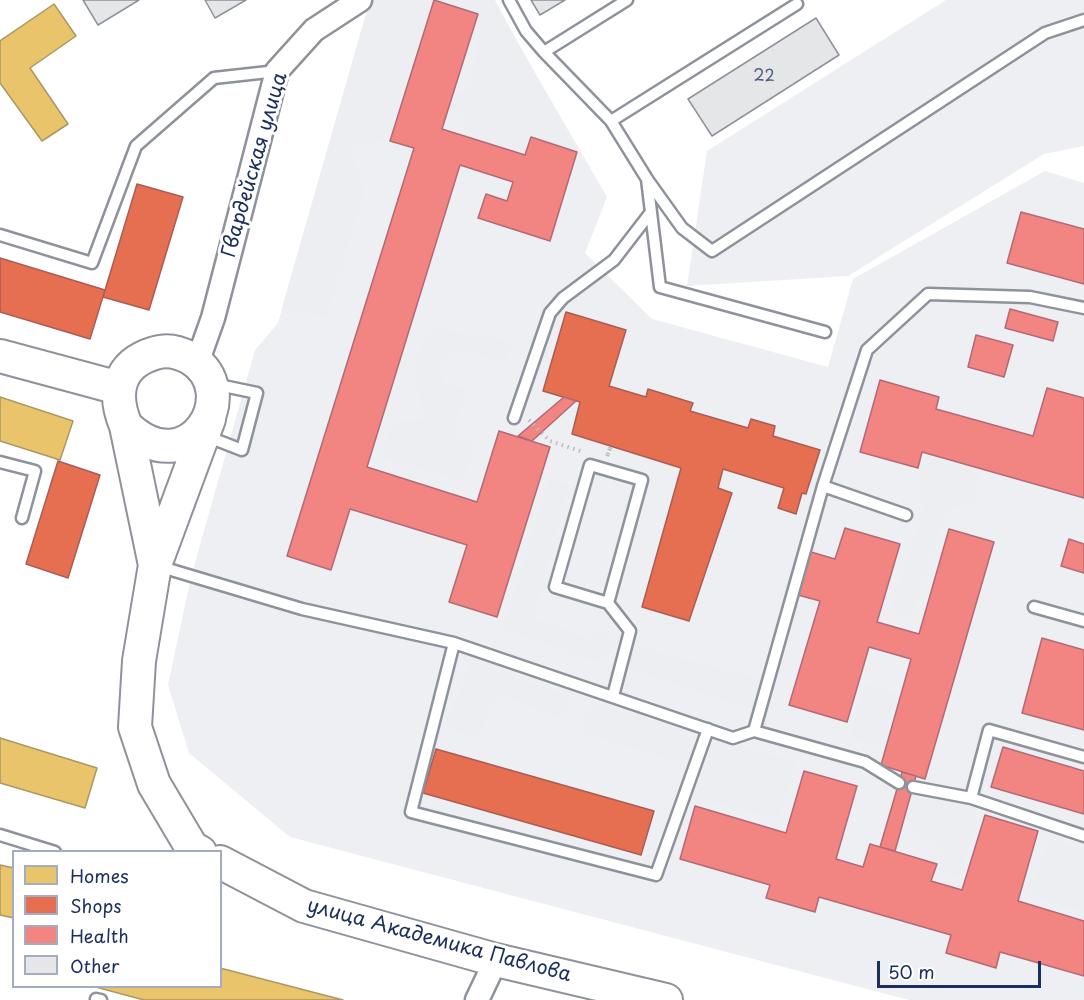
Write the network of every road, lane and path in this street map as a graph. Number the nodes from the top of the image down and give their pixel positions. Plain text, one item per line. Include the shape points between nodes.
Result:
1 (360, 0) edge
2 (508, 0) edge
3 (627, 0) edge
4 (797, 4) dead end
5 (1084, 20) edge
6 (544, 52) junction
7 (278, 71) junction
8 (611, 121) junction
9 (647, 179) junction
10 (651, 212) junction
11 (0, 235) edge
12 (1084, 308) edge
13 (825, 332) dead end
14 (0, 356) edge
15 (204, 373) junction
16 (118, 388) junction
17 (516, 414) joint
18 (126, 426) junction
19 (206, 427) junction
20 (594, 456) dead end
21 (0, 462) edge
22 (823, 486) junction
23 (906, 515) dead end
24 (22, 518) dead end
25 (155, 565) junction
26 (608, 603) junction
27 (1034, 607) dead end
28 (1084, 621) edge
29 (454, 643) junction
30 (613, 696) junction
31 (708, 729) junction
32 (754, 731) junction
33 (1084, 757) edge
34 (899, 783) dead end
35 (913, 787) dead end
36 (971, 798) junction
37 (0, 835) edge
38 (1084, 836) edge
39 (49, 850) edge
40 (192, 850) edge
41 (222, 863) edge
42 (496, 960) junction
43 (477, 1000) edge
44 (666, 1000) edge

1 - 7 street, Гвардейская улица via 314,30
2 - 6 lane
3 - 6 lane
4 - 8 lane
5 - 9 lane via 1045,33 712,251 682,228
6 - 8 lane
7 - 11 lane via 214,78 136,146 92,263
7 - 15 street, Гвардейская улица via 213,318
8 - 9 lane
9 - 10 lane
10 - 13 lane via 660,287
10 - 17 lane via 614,260 563,298 550,313
12 - 22 lane via 1030,297 928,294 867,350
14 - 16 street
15 - 16 street via 180,353 163,351 142,357 127,369
15 - 19 street via 213,403
15 - 19 lane via 257,393 242,450
16 - 18 street via 118,407
17 - 20 path via 550,441
18 - 19 street via 141,440 159,446 176,446
18 - 25 street
19 - 25 street
21 - 24 lane via 35,471
22 - 23 lane
22 - 32 lane
25 - 29 lane via 302,609
25 - 40 street via 139,660 135,727 154,784
26 - 26 lane via 642,480 604,465 590,465 555,587
26 - 30 lane via 630,631
27 - 28 lane
29 - 30 lane
29 - 31 lane via 411,812 656,875
30 - 31 lane
31 - 32 lane via 733,738
32 - 34 lane via 865,762
33 - 36 lane via 989,730
35 - 36 lane
36 - 38 lane
37 - 39 lane
41 - 42 street, улица Академика Павлова via 304,906
42 - 43 street
42 - 44 street, улица Академика Павлова

